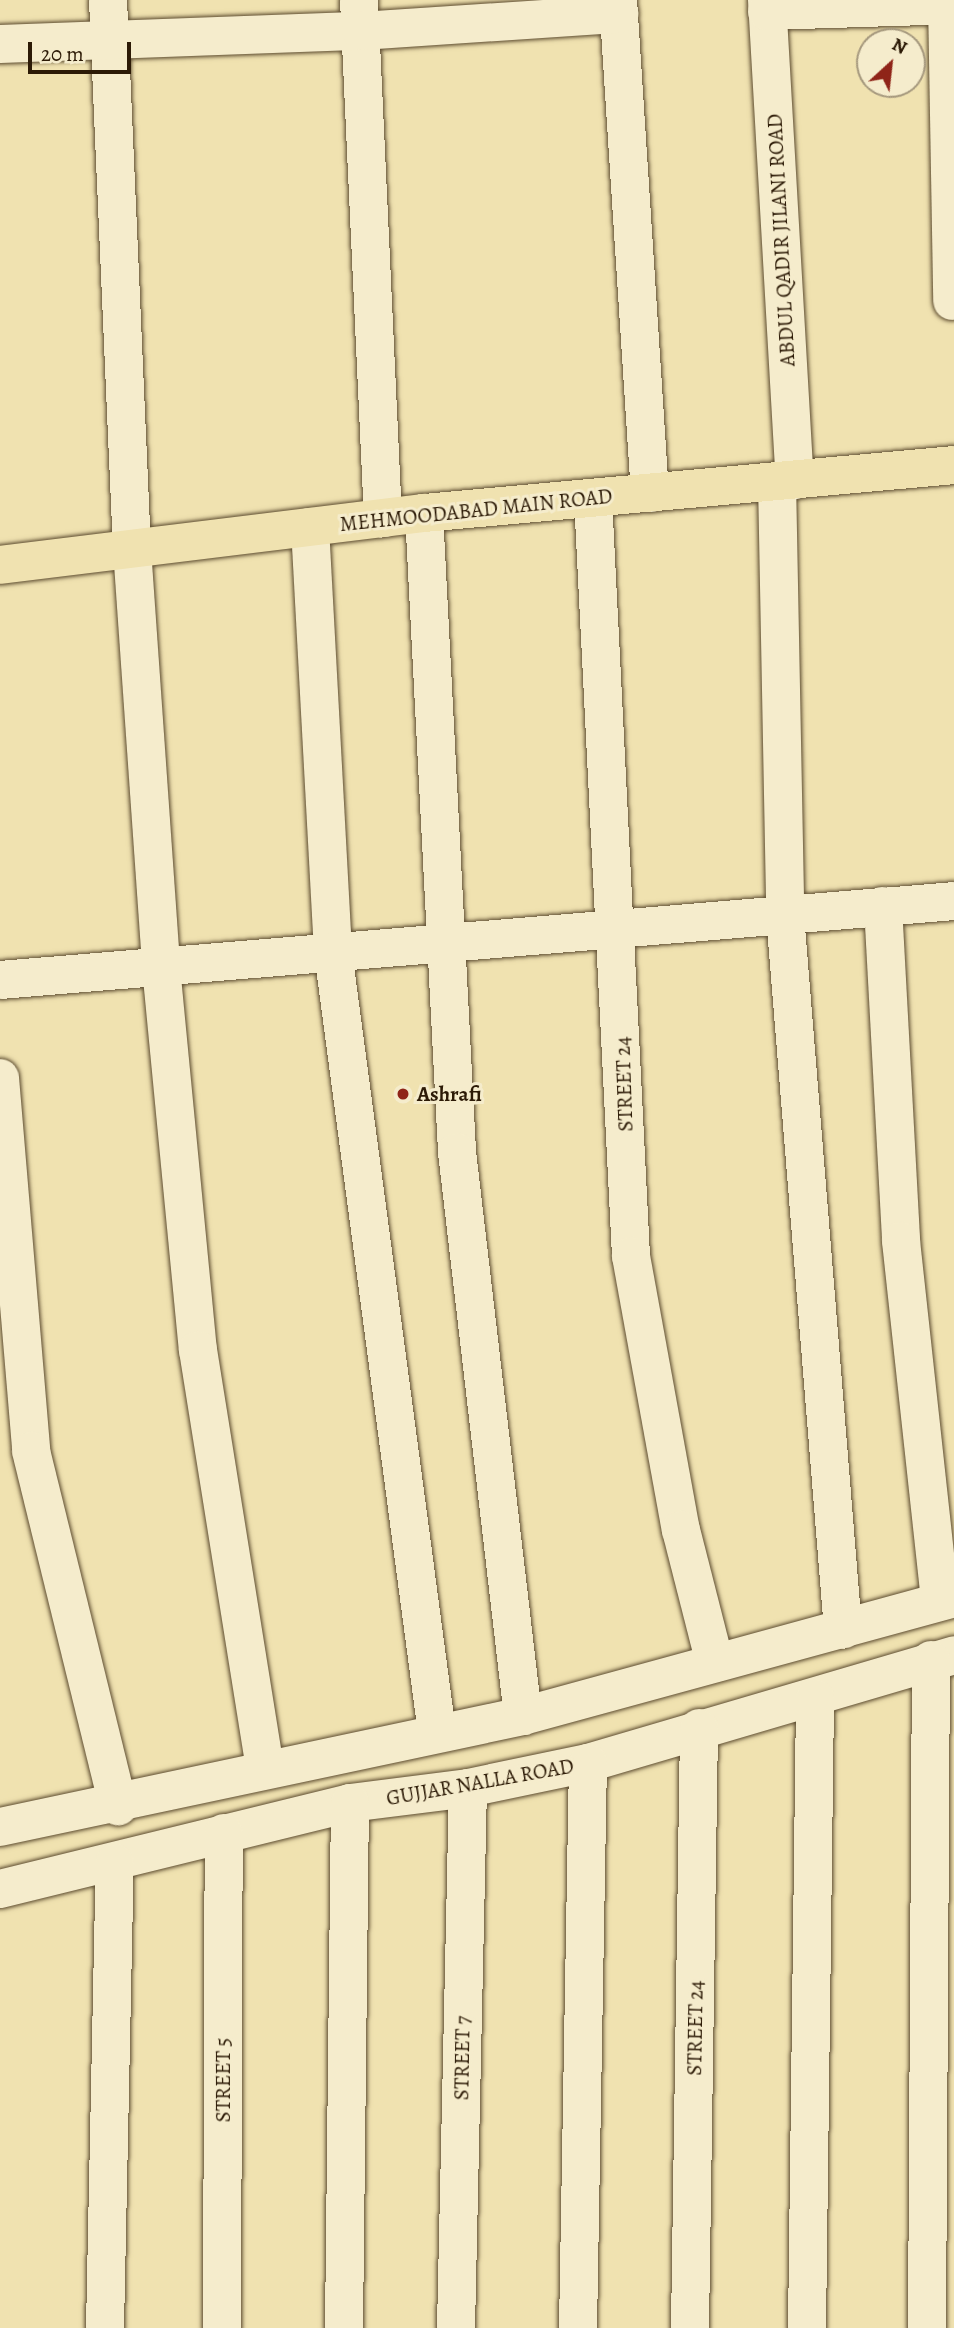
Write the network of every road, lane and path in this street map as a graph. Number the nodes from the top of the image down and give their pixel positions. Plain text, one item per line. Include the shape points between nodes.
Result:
1 (108, 0) edge
2 (949, 4) edge
3 (767, 5) edge
4 (618, 7) edge
5 (360, 16) edge
6 (110, 37) junction
7 (0, 44) edge
8 (952, 301) edge
9 (954, 466) edge
10 (786, 481) junction
11 (650, 493) junction
12 (593, 498) junction
13 (424, 513) junction
14 (383, 518) junction
15 (310, 527) junction
16 (132, 549) junction
17 (0, 565) edge
18 (954, 902) edge
19 (883, 906) junction
20 (785, 915) junction
21 (618, 929) junction
22 (446, 943) junction
23 (333, 952) junction
24 (161, 967) junction
25 (0, 980) edge
26 (0, 1078) edge
27 (947, 1599) edge
28 (843, 1630) junction
29 (943, 1657) edge
30 (715, 1663) junction
31 (815, 1698) junction
32 (523, 1716) junction
33 (699, 1728) junction
34 (437, 1733) junction
35 (588, 1763) junction
36 (265, 1769) junction
37 (468, 1788) junction
38 (350, 1803) junction
39 (118, 1806) junction
40 (0, 1827) edge
41 (224, 1833) junction
42 (116, 1863) junction
43 (0, 1889) edge
44 (105, 2328) edge
45 (222, 2328) edge
46 (344, 2328) edge
47 (456, 2328) edge
48 (578, 2328) edge
49 (691, 2328) edge
50 (807, 2328) edge
51 (927, 2328) edge

1 - 6 street
2 - 3 street
2 - 8 street
3 - 10 street, ABDUL QADIR JILANI ROAD
4 - 5 street
4 - 11 street
5 - 6 street
5 - 14 street
6 - 7 street
6 - 16 street
9 - 10 main road, MEHMOODABAD MAIN ROAD
10 - 11 main road, MEHMOODABAD MAIN ROAD
10 - 20 street, ABDUL QADIR JILANI ROAD
11 - 12 main road, MEHMOODABAD MAIN ROAD
12 - 13 main road, MEHMOODABAD MAIN ROAD
12 - 21 street, STREET 24
13 - 14 main road, MEHMOODABAD MAIN ROAD
13 - 22 street
14 - 15 main road, MEHMOODABAD MAIN ROAD
15 - 16 main road, MEHMOODABAD MAIN ROAD
15 - 23 street
16 - 17 main road, MEHMOODABAD MAIN ROAD
16 - 24 street
18 - 19 street
19 - 20 street
19 - 27 street via 901,1241
20 - 21 street
20 - 28 street, ABDUL QADIR JILANI ROAD
21 - 22 street
21 - 30 street, STREET 24 via 631,1256 681,1530
22 - 23 street
22 - 32 street via 460,1180
23 - 24 street
23 - 34 street
24 - 25 street
24 - 36 street via 198,1350
26 - 39 street via 31,1451
27 - 28 street
28 - 30 street
29 - 31 street, GUJJAR NALLA ROAD
29 - 51 street
30 - 32 street
31 - 33 street, GUJJAR NALLA ROAD
31 - 50 street
32 - 34 street
33 - 35 street, GUJJAR NALLA ROAD
33 - 49 street, STREET 24
34 - 36 street
35 - 37 street, GUJJAR NALLA ROAD
35 - 48 street
36 - 39 street
37 - 38 street, GUJJAR NALLA ROAD
37 - 47 street, STREET 7
38 - 41 street, GUJJAR NALLA ROAD
38 - 46 street
39 - 40 street
41 - 42 street, GUJJAR NALLA ROAD
41 - 45 street, STREET 5
42 - 43 street, GUJJAR NALLA ROAD
42 - 44 street

